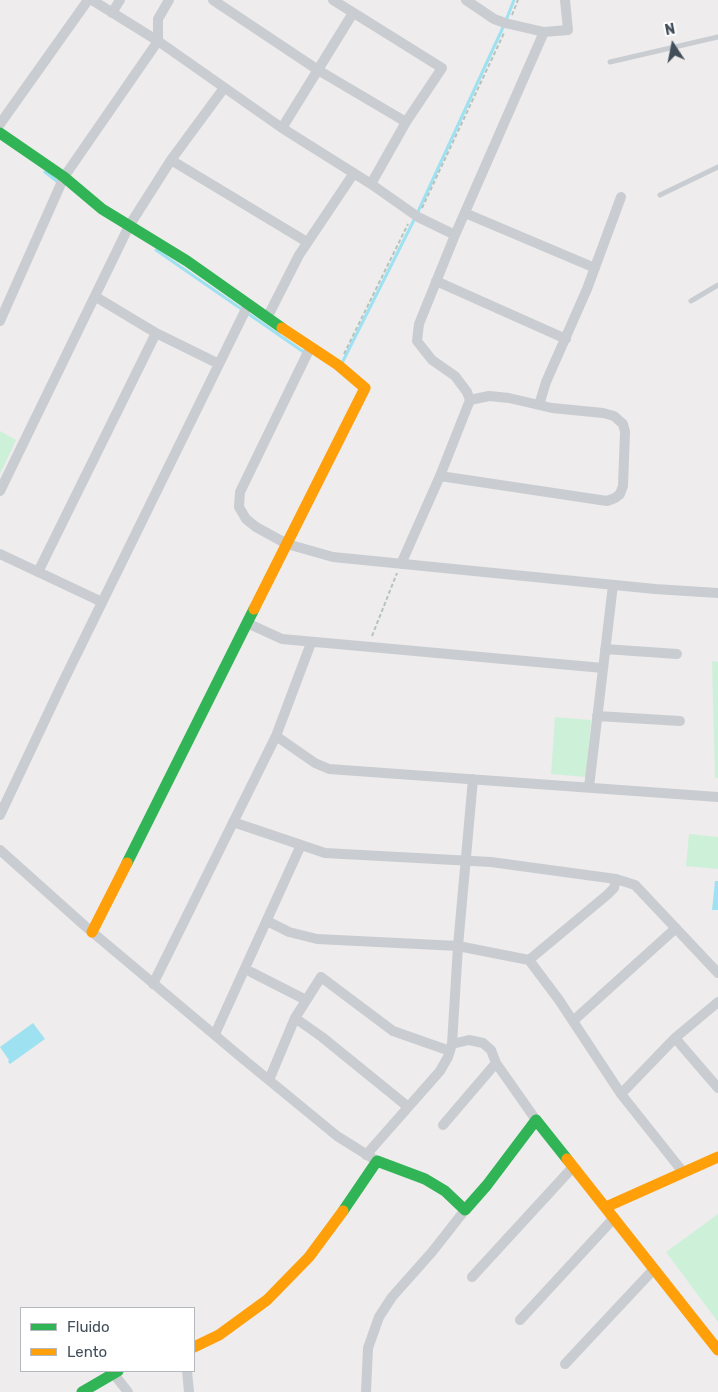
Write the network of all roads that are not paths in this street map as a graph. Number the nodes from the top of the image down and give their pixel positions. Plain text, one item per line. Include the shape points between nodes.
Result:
1 (88, 0) edge
2 (92, 0) edge
3 (120, 0) edge
4 (169, 0) edge
5 (213, 0) edge
6 (333, 0) edge
7 (466, 0) edge
8 (566, 0) edge
9 (112, 13) junction
10 (353, 13) junction
11 (544, 32) junction
12 (718, 37) edge
13 (158, 40) junction
14 (610, 62) dead end
15 (318, 70) junction
16 (224, 88) junction
17 (406, 122) junction
18 (0, 124) edge
19 (282, 128) junction
20 (0, 133) edge
21 (171, 160) junction
22 (718, 167) edge
23 (354, 173) junction
24 (64, 177) junction
25 (370, 184) junction
26 (660, 195) dead end
27 (620, 197) dead end
28 (465, 213) junction
29 (129, 226) junction
30 (455, 234) junction
31 (307, 242) junction
32 (595, 268) junction
33 (436, 281) junction
34 (718, 286) edge
35 (96, 297) junction
36 (692, 301) dead end
37 (248, 305) junction
38 (267, 318) junction
39 (0, 321) edge
40 (156, 332) junction
41 (566, 338) junction
42 (310, 348) junction
43 (219, 364) junction
44 (470, 400) junction
45 (539, 405) junction
46 (440, 476) junction
47 (0, 491) edge
48 (287, 544) junction
49 (0, 554) edge
50 (401, 564) junction
51 (38, 572) junction
52 (613, 585) junction
53 (718, 593) edge
54 (102, 602) junction
55 (247, 623) junction
56 (311, 643) junction
57 (605, 649) junction
58 (677, 654) dead end
59 (603, 668) junction
60 (597, 716) junction
61 (680, 721) dead end
62 (276, 736) junction
63 (473, 779) junction
64 (589, 787) junction
65 (718, 796) edge
66 (0, 815) edge
67 (233, 822) junction
68 (301, 845) junction
69 (1, 854) edge
70 (466, 860) junction
71 (616, 879) junction
72 (271, 923) dead end
73 (676, 928) junction
74 (92, 932) junction
75 (458, 946) junction
76 (529, 960) junction
77 (251, 972) dead end
78 (718, 973) edge
79 (153, 984) junction
80 (306, 1000) junction
81 (718, 1002) edge
82 (295, 1018) junction
83 (572, 1021) junction
84 (215, 1034) junction
85 (675, 1038) junction
86 (451, 1047) junction
87 (496, 1063) junction
88 (269, 1080) junction
89 (718, 1088) edge
90 (621, 1094) junction
91 (407, 1106) junction
92 (536, 1120) junction
93 (443, 1126) dead end
94 (366, 1155) junction
95 (718, 1157) edge
96 (377, 1161) junction
97 (573, 1167) junction
98 (683, 1172) junction
99 (606, 1207) junction
100 (465, 1210) junction
101 (614, 1218) junction
102 (654, 1269) junction
103 (472, 1277) dead end
104 (520, 1320) dead end
105 (195, 1347) edge
106 (718, 1350) edge
107 (565, 1364) dead end
108 (116, 1372) edge
109 (187, 1372) edge
110 (82, 1392) edge
111 (128, 1392) edge
112 (189, 1392) edge
113 (366, 1392) edge

1 - 18 street
2 - 9 street
3 - 9 street
4 - 13 street via 158,20
5 - 15 street
6 - 10 street
7 - 11 street via 494,19
8 - 11 street via 568,30
9 - 13 street
10 - 15 street
10 - 17 street via 442,68
11 - 28 street
12 - 14 lane
13 - 16 street
13 - 24 street
15 - 17 street
15 - 19 street
16 - 19 street
16 - 21 street
17 - 25 street
19 - 23 street
20 - 24 street
21 - 29 street
21 - 31 street
22 - 26 lane
23 - 25 street
23 - 31 street
24 - 29 street via 102,210
24 - 39 street
25 - 30 street via 418,217
27 - 32 street
28 - 30 street
28 - 32 street
29 - 35 street
29 - 37 street via 187,261
30 - 33 street
31 - 38 street
32 - 41 street
33 - 41 street
33 - 44 street via 419,324 417,341 432,360 455,376
34 - 36 lane
35 - 40 street
35 - 47 street
37 - 38 street
37 - 43 street
38 - 42 street
40 - 43 street
40 - 51 street
41 - 45 street
42 - 48 street via 240,492 239,507 246,519
42 - 48 street via 338,365 365,388
43 - 54 street
44 - 45 street via 489,396
44 - 46 street
45 - 46 street via 603,413 614,416 623,424 623,486 620,494 607,501
46 - 50 street
48 - 50 street via 333,557
48 - 55 street
49 - 51 street
50 - 52 street
51 - 54 street
52 - 53 street
52 - 57 street
54 - 66 street
55 - 56 street via 282,640
55 - 74 street
56 - 59 street
56 - 62 street
57 - 58 street
57 - 59 street
59 - 60 street
60 - 61 street
60 - 64 street
62 - 63 street via 329,769
62 - 67 street
63 - 64 street
63 - 70 street
64 - 65 street
67 - 68 street
67 - 79 street
68 - 70 street via 325,853
68 - 84 street
69 - 74 street
70 - 71 street
70 - 75 street
71 - 73 street via 635,885
71 - 76 street via 614,888 607,895
72 - 75 street via 289,932 317,939
73 - 78 street
73 - 83 street
74 - 79 street
75 - 76 street
75 - 86 street
76 - 83 street
77 - 80 street
79 - 84 street
80 - 82 street
80 - 86 street via 321,977 393,1031
81 - 85 street
82 - 88 street
82 - 91 street
83 - 90 street
84 - 88 street
85 - 89 street
85 - 90 street
86 - 87 street via 469,1040 483,1043 491,1050
86 - 91 street via 440,1071
87 - 92 street
87 - 93 street
88 - 94 street via 337,1136
90 - 98 street
91 - 94 street
92 - 97 street
92 - 100 street
94 - 96 street
95 - 98 street
96 - 100 street via 425,1179 445,1191
96 - 105 street via 309,1257 267,1300 219,1335
97 - 99 street
97 - 103 street
98 - 99 street
99 - 101 street
100 - 113 street via 379,1317 368,1348
101 - 102 street
101 - 104 street
102 - 106 street
102 - 107 street
108 - 110 street
108 - 111 street
109 - 112 street

